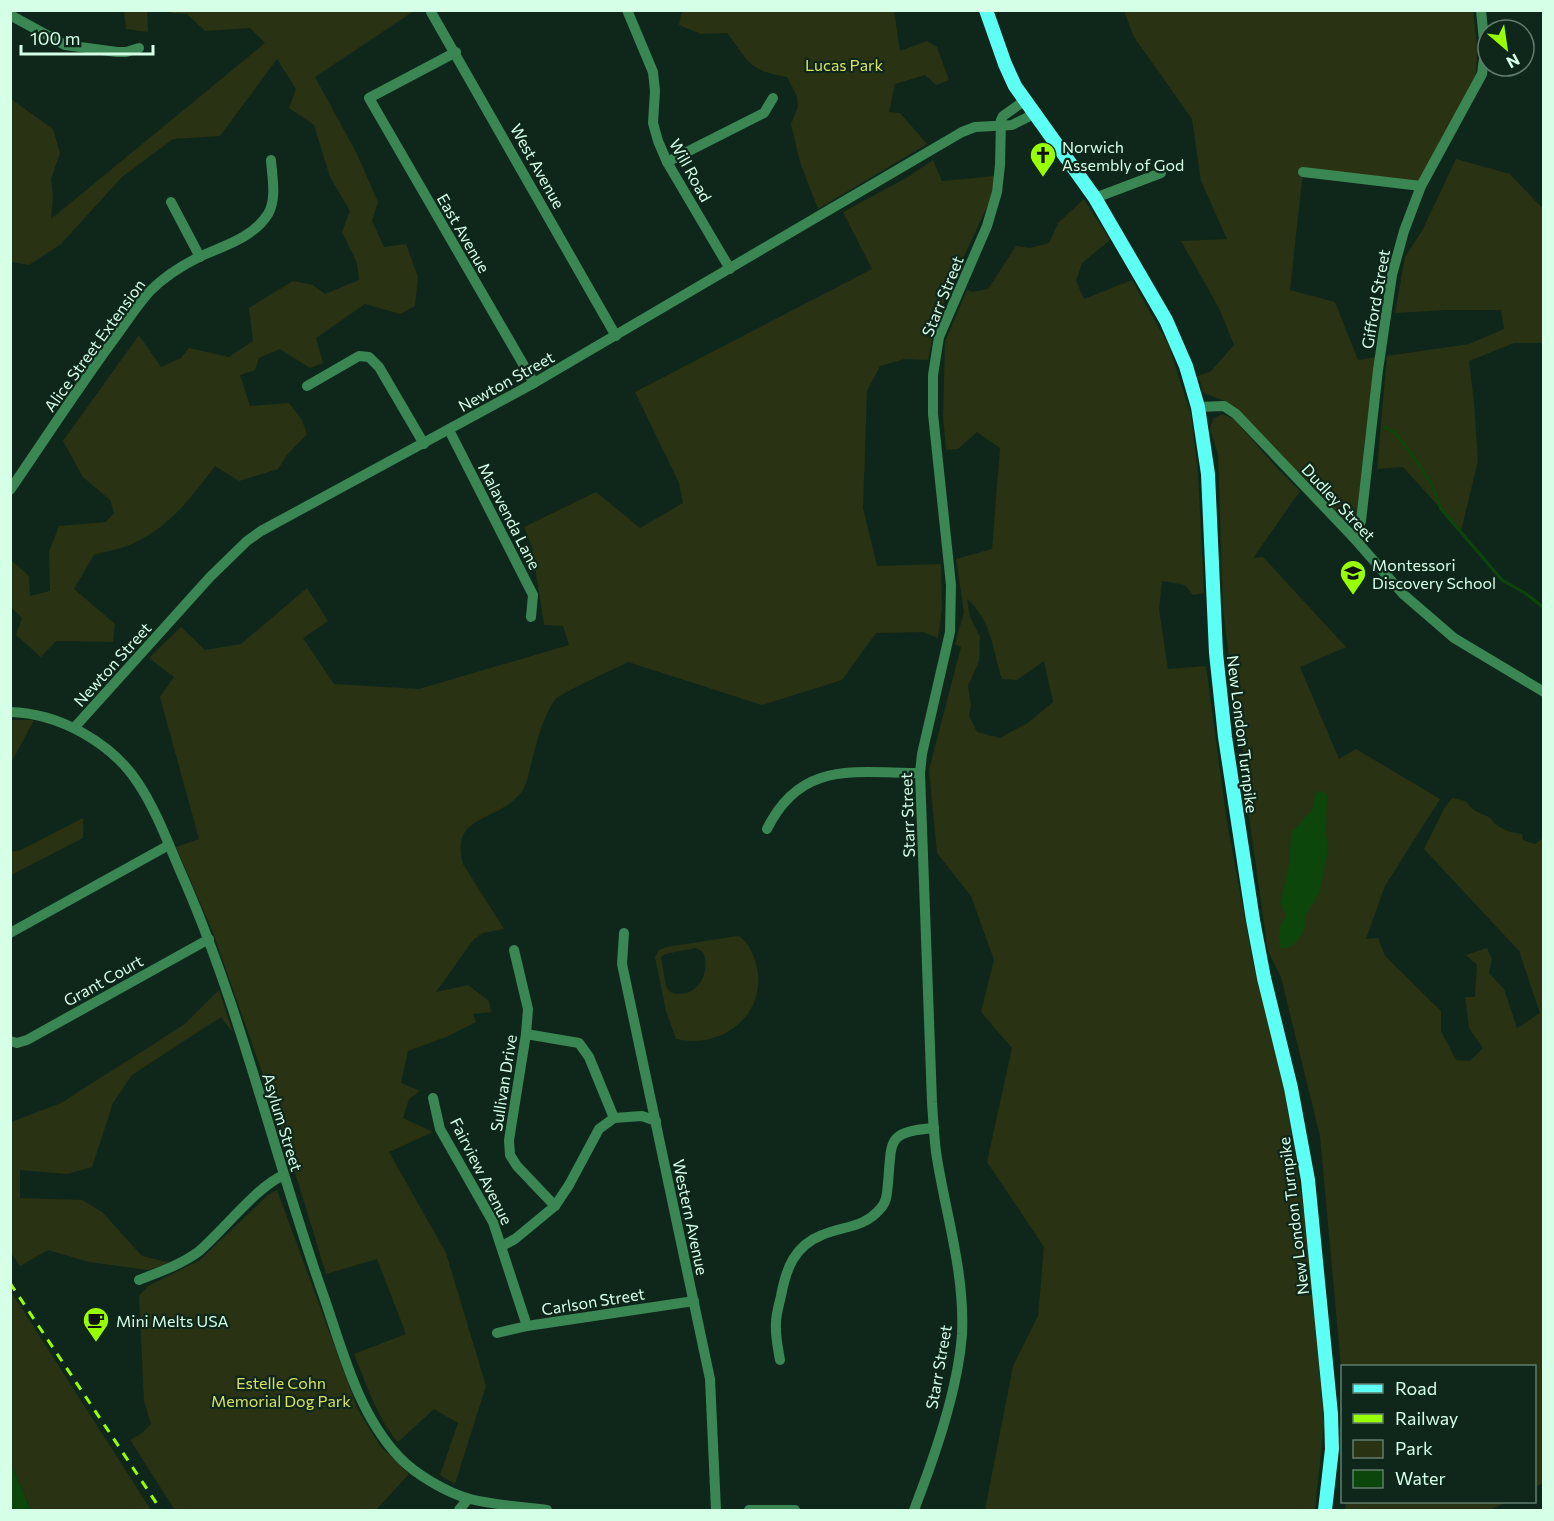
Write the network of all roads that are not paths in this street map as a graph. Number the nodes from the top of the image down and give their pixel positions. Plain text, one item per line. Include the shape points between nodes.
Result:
1 (627, 10) edge
2 (986, 10) edge
3 (1481, 10) edge
4 (431, 12) edge
5 (10, 15) edge
6 (139, 48) dead end
7 (456, 52) junction
8 (773, 98) dead end
9 (1024, 101) junction
10 (1034, 114) junction
11 (1000, 126) junction
12 (271, 160) dead end
13 (668, 162) junction
14 (1303, 172) dead end
15 (1161, 173) dead end
16 (1421, 186) junction
17 (1095, 198) junction
18 (171, 202) dead end
19 (200, 257) junction
20 (730, 269) junction
21 (616, 336) junction
22 (534, 383) junction
23 (307, 386) dead end
24 (1198, 407) junction
25 (449, 430) junction
26 (424, 444) junction
27 (10, 490) edge
28 (1353, 537) junction
29 (531, 617) dead end
30 (1544, 692) edge
31 (10, 712) edge
32 (74, 728) junction
33 (920, 773) junction
34 (767, 830) dead end
35 (168, 845) junction
36 (10, 933) edge
37 (624, 933) dead end
38 (209, 939) junction
39 (514, 950) dead end
40 (526, 1034) junction
41 (10, 1041) edge
42 (434, 1098) dead end
43 (614, 1118) junction
44 (656, 1121) junction
45 (934, 1128) junction
46 (284, 1175) junction
47 (555, 1206) junction
48 (502, 1246) junction
49 (140, 1280) dead end
50 (694, 1301) junction
51 (527, 1326) junction
52 (497, 1333) dead end
53 (780, 1360) dead end
54 (468, 1498) junction
55 (459, 1510) edge
56 (547, 1510) edge
57 (716, 1510) edge
58 (749, 1510) edge
59 (795, 1510) edge
60 (914, 1510) edge
61 (1325, 1510) edge

1 - 13 street, Will Road via 654,72 653,123
2 - 9 main road, New London Turnpike via 1005,64
3 - 16 street, Gifford Street via 1485,51 1482,74
4 - 7 street, West Avenue
5 - 6 street via 65,45 117,52
7 - 21 street, West Avenue
7 - 22 street, East Avenue via 369,98
8 - 13 street via 764,113
9 - 10 main road, New London Turnpike
9 - 11 street via 1003,116
10 - 11 street
10 - 17 main road, New London Turnpike
11 - 20 street, Newton Street via 962,132
11 - 33 street, Starr Street via 996,199 939,337 933,375 933,414 951,585 950,632
12 - 19 street, Alice Street Extension via 273,180 268,214 244,236
13 - 20 street, Will Road
14 - 16 street
15 - 17 street
16 - 28 street, Gifford Street via 1392,275 1361,521
17 - 24 main road, New London Turnpike via 1166,320
18 - 19 street
19 - 27 street, Alice Street Extension via 150,292 94,366
20 - 21 street, Newton Street
21 - 22 street, Newton Street
22 - 25 street, Newton Street
23 - 26 street via 358,356 369,357
24 - 28 street, Dudley Street via 1224,406 1236,414
24 - 61 main road, New London Turnpike via 1208,474 1216,653 1225,736 1253,920 1292,1088 1308,1180 1331,1414 1332,1449
25 - 26 street, Newton Street
25 - 29 street, Malavenda Lane via 533,595
26 - 32 street, Newton Street via 247,541
28 - 30 street, Dudley Street via 1403,594 1454,638
31 - 32 street, Asylum Street via 36,715
32 - 35 street, Asylum Street via 108,750 138,782
33 - 34 street via 839,773 816,778 778,808
33 - 45 street, Starr Street
35 - 36 street
35 - 38 street, Asylum Street
37 - 44 street, Western Avenue via 622,964
38 - 41 street, Grant Court via 27,1040
38 - 46 street, Asylum Street
39 - 40 street, Sullivan Drive via 528,1009
40 - 43 street via 579,1043
40 - 47 street, Sullivan Drive via 510,1155
42 - 48 street, Fairview Avenue via 440,1129 493,1222
43 - 44 street via 642,1116
43 - 47 street via 599,1129
44 - 50 street, Western Avenue
45 - 53 street via 904,1132 894,1139 886,1198 875,1215 852,1227 819,1236 794,1256 784,1278 776,1323
45 - 60 street, Starr Street via 960,1292 962,1334 952,1390
46 - 49 street via 199,1251
46 - 54 street, Asylum Street via 337,1336 378,1431 400,1458 435,1484
47 - 48 street
48 - 51 street, Fairview Avenue
50 - 51 street, Carlson Street
50 - 57 street, Western Avenue via 710,1379
51 - 52 street, Carlson Street
54 - 55 street
54 - 56 street, Asylum Street
58 - 59 street

